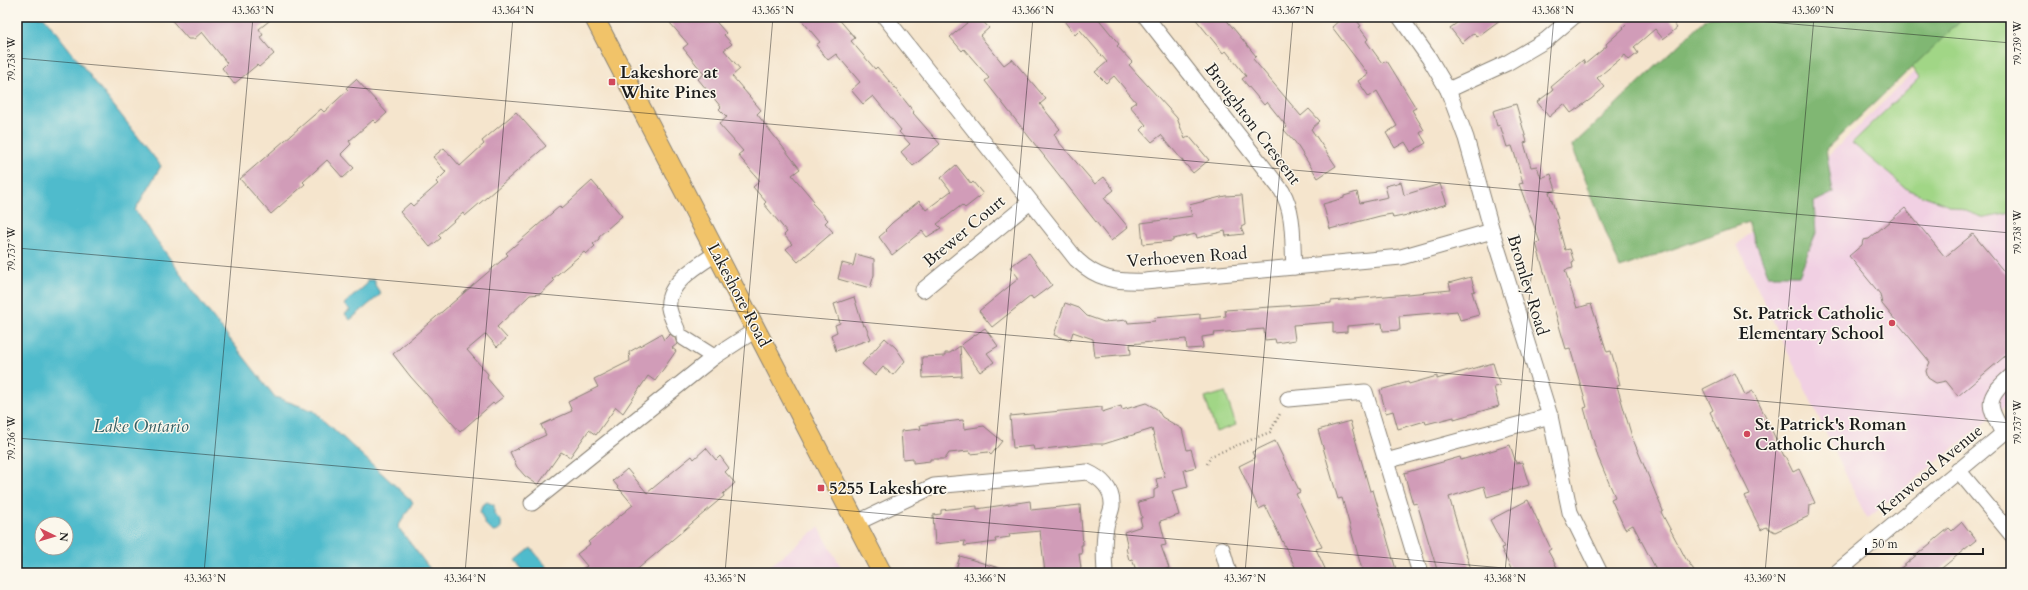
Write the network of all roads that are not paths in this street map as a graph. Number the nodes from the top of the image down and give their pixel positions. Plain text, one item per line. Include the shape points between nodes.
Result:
1 (594, 17) edge
2 (885, 17) edge
3 (1146, 17) edge
4 (1400, 17) edge
5 (1573, 17) edge
6 (1448, 90) junction
7 (1030, 202) junction
8 (1492, 231) junction
9 (717, 253) junction
10 (1294, 267) junction
11 (923, 290) dead end
12 (757, 329) junction
13 (714, 357) junction
14 (2011, 376) edge
15 (1288, 399) road end
16 (1550, 416) junction
17 (2007, 430) edge
18 (1386, 461) junction
19 (1958, 470) junction
20 (532, 503) dead end
21 (856, 523) junction
22 (2011, 534) edge
23 (1222, 549) dead end
24 (882, 573) edge
25 (1105, 573) edge
26 (1229, 573) edge
27 (1420, 573) edge
28 (1600, 573) edge
29 (1836, 573) edge

1 - 9 main road, Lakeshore Road
2 - 7 street, Verhoeven Road
3 - 10 street, Broughton Crescent via 1282,191 1291,212
4 - 6 street, Bromley Road
5 - 6 street via 1546,40 1507,63
6 - 8 street, Bromley Road via 1466,138
7 - 10 street, Verhoeven Road via 1086,268 1118,281 1146,281
7 - 11 street, Brewer Court
8 - 10 street, Verhoeven Road via 1401,257
8 - 16 street, Bromley Road
9 - 12 main road, Lakeshore Road
9 - 13 street via 690,270 672,290 668,307 680,333
12 - 13 street
12 - 21 main road, Lakeshore Road
13 - 20 street
14 - 17 street via 1996,389 1991,402 1992,413
15 - 18 street via 1365,392
16 - 18 street
16 - 28 street, Bromley Road via 1570,512
17 - 19 street, Kenwood Avenue
18 - 27 street
19 - 22 street
19 - 29 street, Kenwood Avenue
21 - 24 main road, Lakeshore Road
21 - 25 street via 934,486 1087,472 1098,477 1111,494 1112,507 1104,542
23 - 26 street

